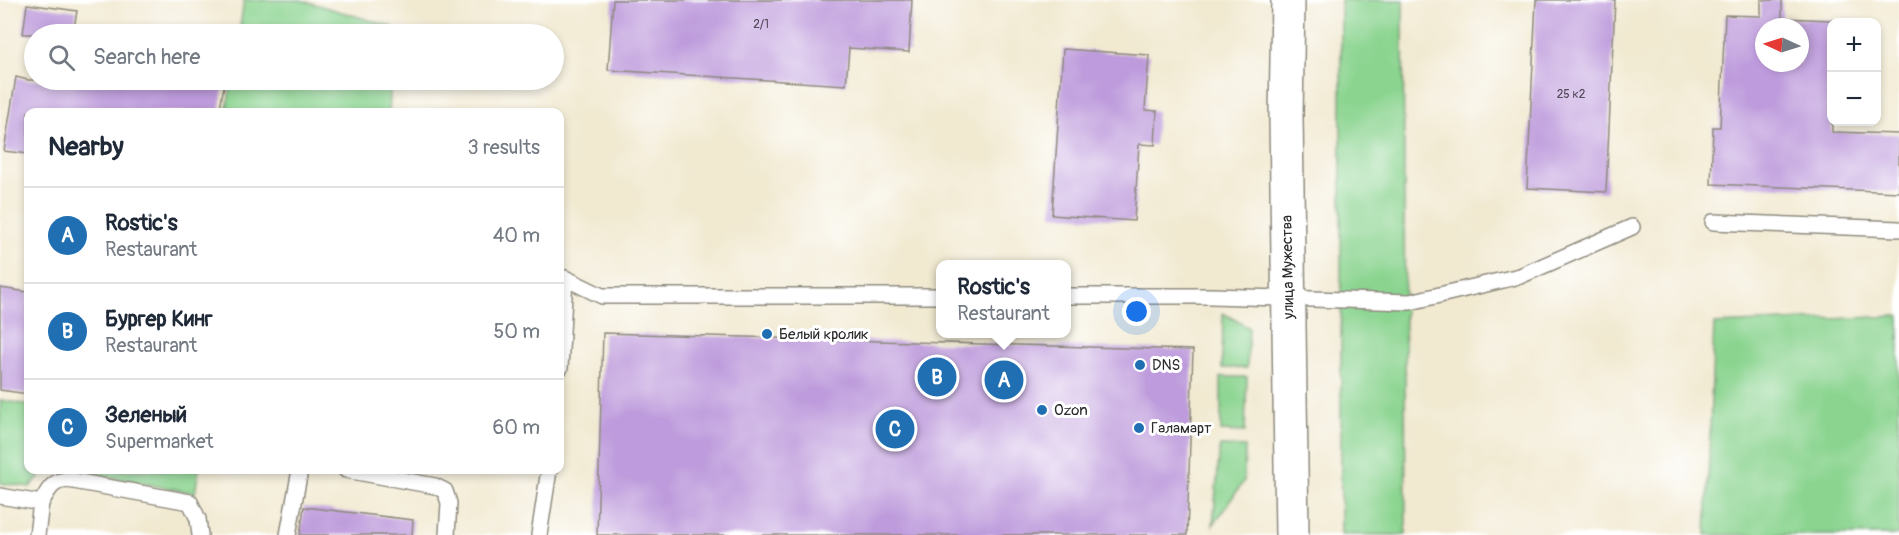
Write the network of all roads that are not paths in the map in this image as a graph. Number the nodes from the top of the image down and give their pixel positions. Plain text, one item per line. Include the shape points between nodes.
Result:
1 (1288, 0) edge
2 (1713, 222) dead end
3 (1632, 227) dead end
4 (1899, 229) edge
5 (564, 296) edge
6 (936, 296) edge
7 (1071, 296) edge
8 (1289, 298) junction
9 (299, 474) edge
10 (368, 474) edge
11 (548, 474) edge
12 (0, 496) edge
13 (41, 503) junction
14 (37, 535) edge
15 (200, 535) edge
16 (288, 535) edge
17 (447, 535) edge
18 (539, 535) edge
19 (1292, 535) edge

1 - 8 main road, улица Мужества
2 - 4 lane
3 - 8 lane via 1520,276 1410,302
5 - 6 lane via 565,278 602,296
7 - 8 lane
8 - 19 main road, улица Мужества
9 - 16 lane
10 - 17 lane via 445,491 449,503
11 - 18 lane
12 - 13 lane
13 - 14 lane
13 - 15 lane via 60,480 190,502

